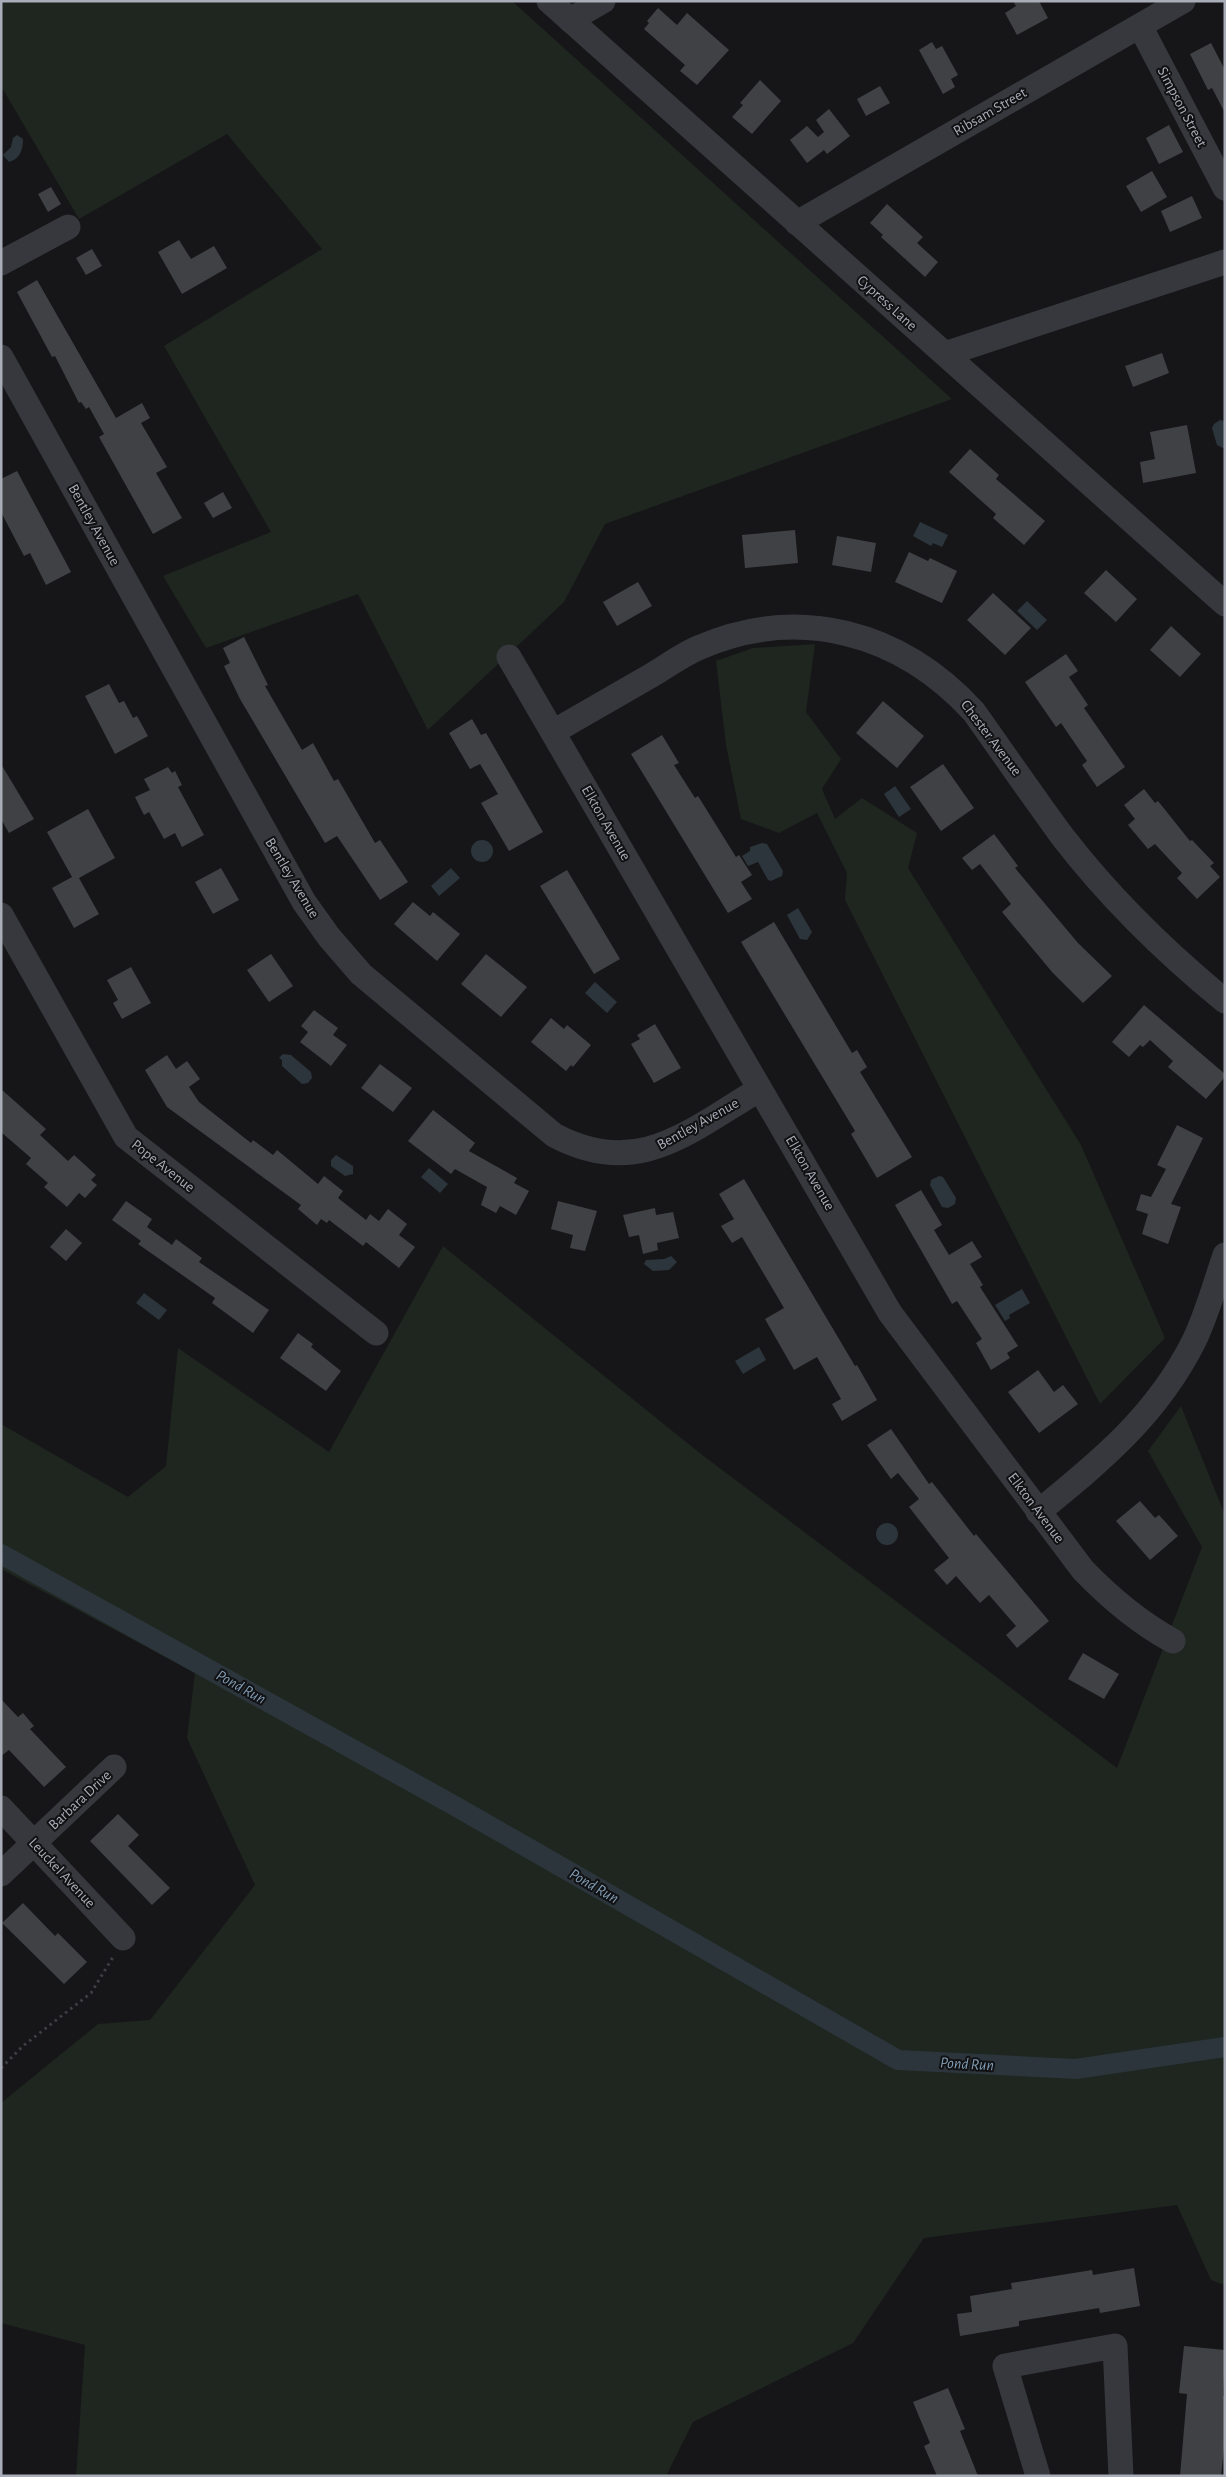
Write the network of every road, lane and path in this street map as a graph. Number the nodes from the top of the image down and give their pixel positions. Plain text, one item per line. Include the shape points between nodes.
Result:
1 (549, 1) edge
2 (603, 1) edge
3 (1183, 1) edge
4 (570, 20) junction
5 (1140, 26) junction
6 (1225, 188) edge
7 (797, 223) junction
8 (68, 227) dead end
9 (1225, 262) edge
10 (1, 263) edge
11 (945, 354) junction
12 (1, 357) edge
13 (1225, 604) edge
14 (509, 657) dead end
15 (553, 732) junction
16 (1, 915) edge
17 (1225, 1001) edge
18 (760, 1089) junction
19 (1225, 1255) edge
20 (376, 1333) dead end
21 (1038, 1512) junction
22 (1173, 1641) dead end
23 (114, 1767) dead end
24 (1, 1808) edge
25 (34, 1843) junction
26 (1, 1874) edge
27 (124, 1938) joint
28 (1, 2068) edge
29 (1038, 2476) edge
30 (1121, 2476) edge

1 - 4 street, Cypress Lane
2 - 4 street
3 - 5 street, Ribsam Street
4 - 7 street, Cypress Lane
5 - 6 street, Simpson Street
5 - 7 street, Ribsam Street
7 - 11 street, Cypress Lane
8 - 10 street
9 - 11 street
11 - 13 street, Cypress Lane
12 - 18 street, Bentley Avenue via 304,902 361,974 554,1135 594,1152 640,1152 663,1146
14 - 15 street, Elkton Avenue
15 - 17 street, Chester Avenue via 696,649 730,636 770,628 806,627 870,639 903,654 958,695 1104,887 1150,934
15 - 18 street, Elkton Avenue
16 - 20 street, Pope Avenue via 126,1137
18 - 21 street, Elkton Avenue via 890,1312
19 - 21 street via 1194,1341 1150,1410 1100,1462
21 - 22 street, Elkton Avenue via 1083,1570 1109,1596
23 - 25 street, Barbara Drive
24 - 25 street, Leuckel Avenue
25 - 26 street, Barbara Drive
25 - 27 street, Leuckel Avenue
27 - 28 path via 91,1993 23,2046
29 - 30 street via 1006,2366 1115,2346

